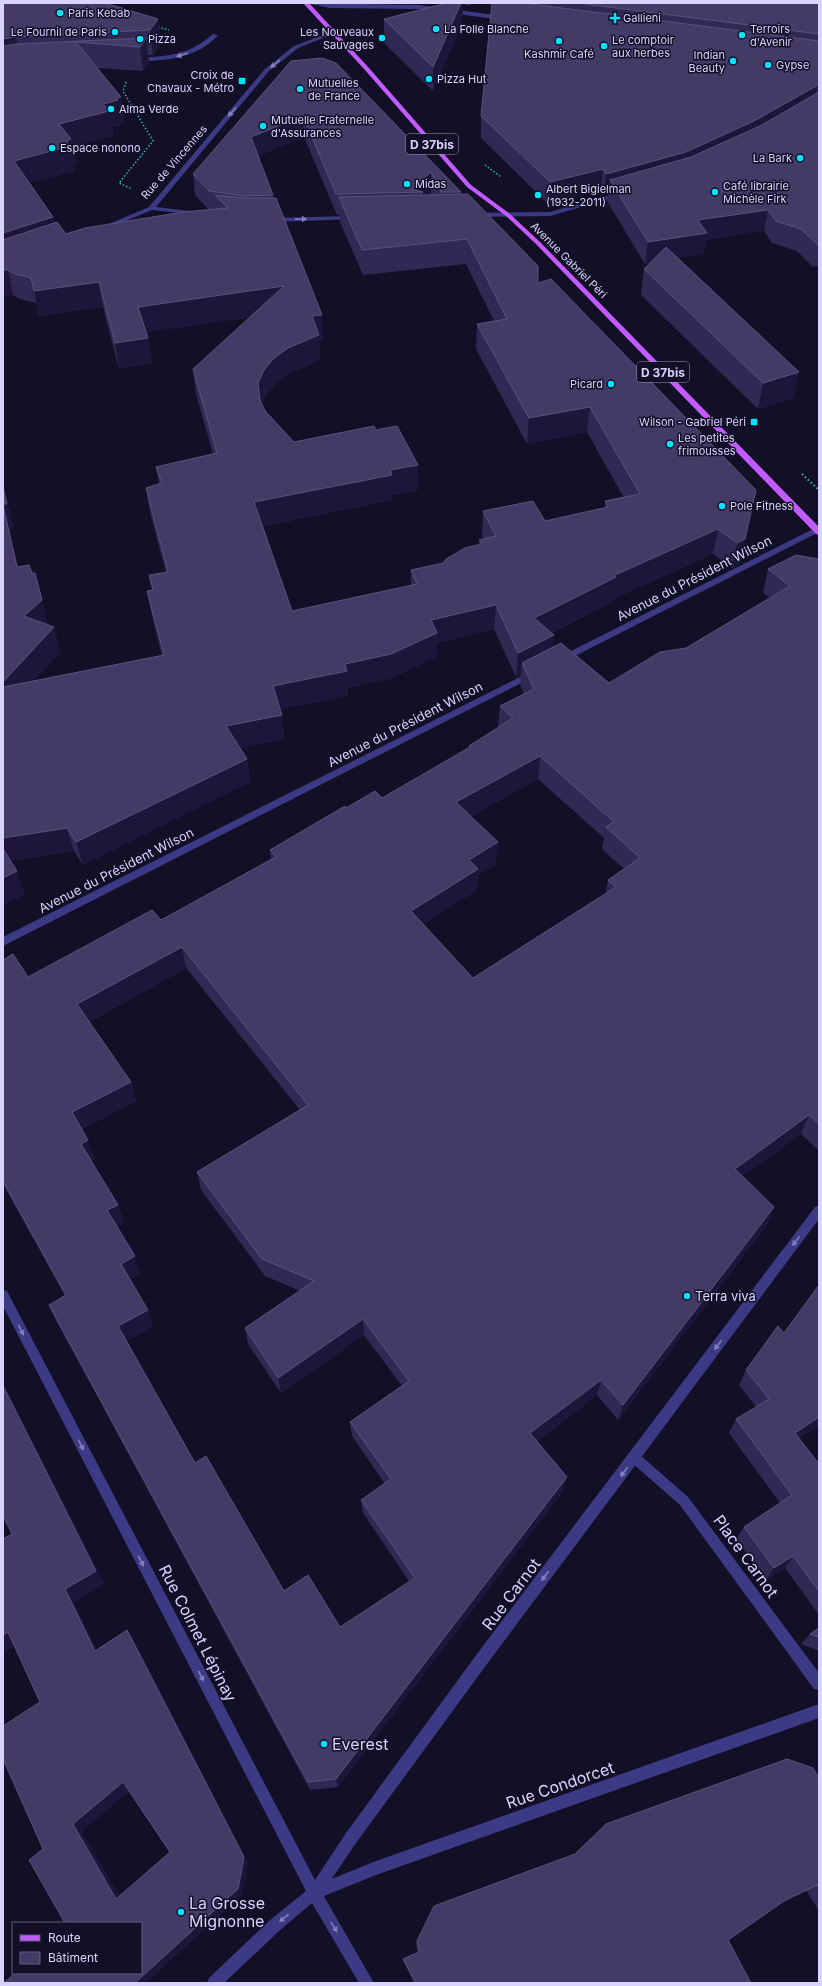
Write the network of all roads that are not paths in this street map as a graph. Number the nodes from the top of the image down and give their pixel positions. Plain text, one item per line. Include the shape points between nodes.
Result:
1 (306, 3) edge
2 (310, 3) edge
3 (512, 19) edge
4 (333, 33) junction
5 (215, 35) dead end
6 (125, 61) dead end
7 (625, 193) edge
8 (151, 208) junction
9 (204, 214) edge
10 (508, 215) junction
11 (466, 216) edge
12 (364, 218) edge
13 (262, 220) edge
14 (98, 231) edge
15 (818, 530) edge
16 (555, 662) edge
17 (541, 670) edge
18 (3, 942) edge
19 (819, 1210) edge
20 (3, 1295) edge
21 (634, 1458) junction
22 (819, 1684) edge
23 (819, 1712) edge
24 (314, 1893) junction
25 (214, 1983) edge
26 (367, 1983) edge

1 - 4 main road, Avenue Gabriel Péri / D 37bis
2 - 3 street via 330,6 419,7
4 -> 8 street, Rue de Vincennes via 296,47 266,71
4 - 10 main road, Avenue Gabriel Péri / D 37bis via 469,186
5 -> 6 street via 196,50 179,57
7 - 10 street via 550,214
8 - 9 street
8 - 14 street, Rue de Vincennes
10 - 11 street
10 - 15 main road, Avenue Gabriel Péri / D 37bis
13 -> 12 street
15 - 16 street, Avenue du Président Wilson
17 - 18 street, Avenue du Président Wilson
19 -> 21 street, Rue Carnot
20 -> 24 street, Rue Colmet Lépinay
21 - 22 street, Place Carnot via 684,1501
21 -> 24 street, Rue Carnot via 482,1659 351,1838
23 - 24 street, Rue Condorcet via 376,1868
24 -> 25 street, Rue Carnot via 274,1926
24 -> 26 street, Rue Colmet Lépinay

